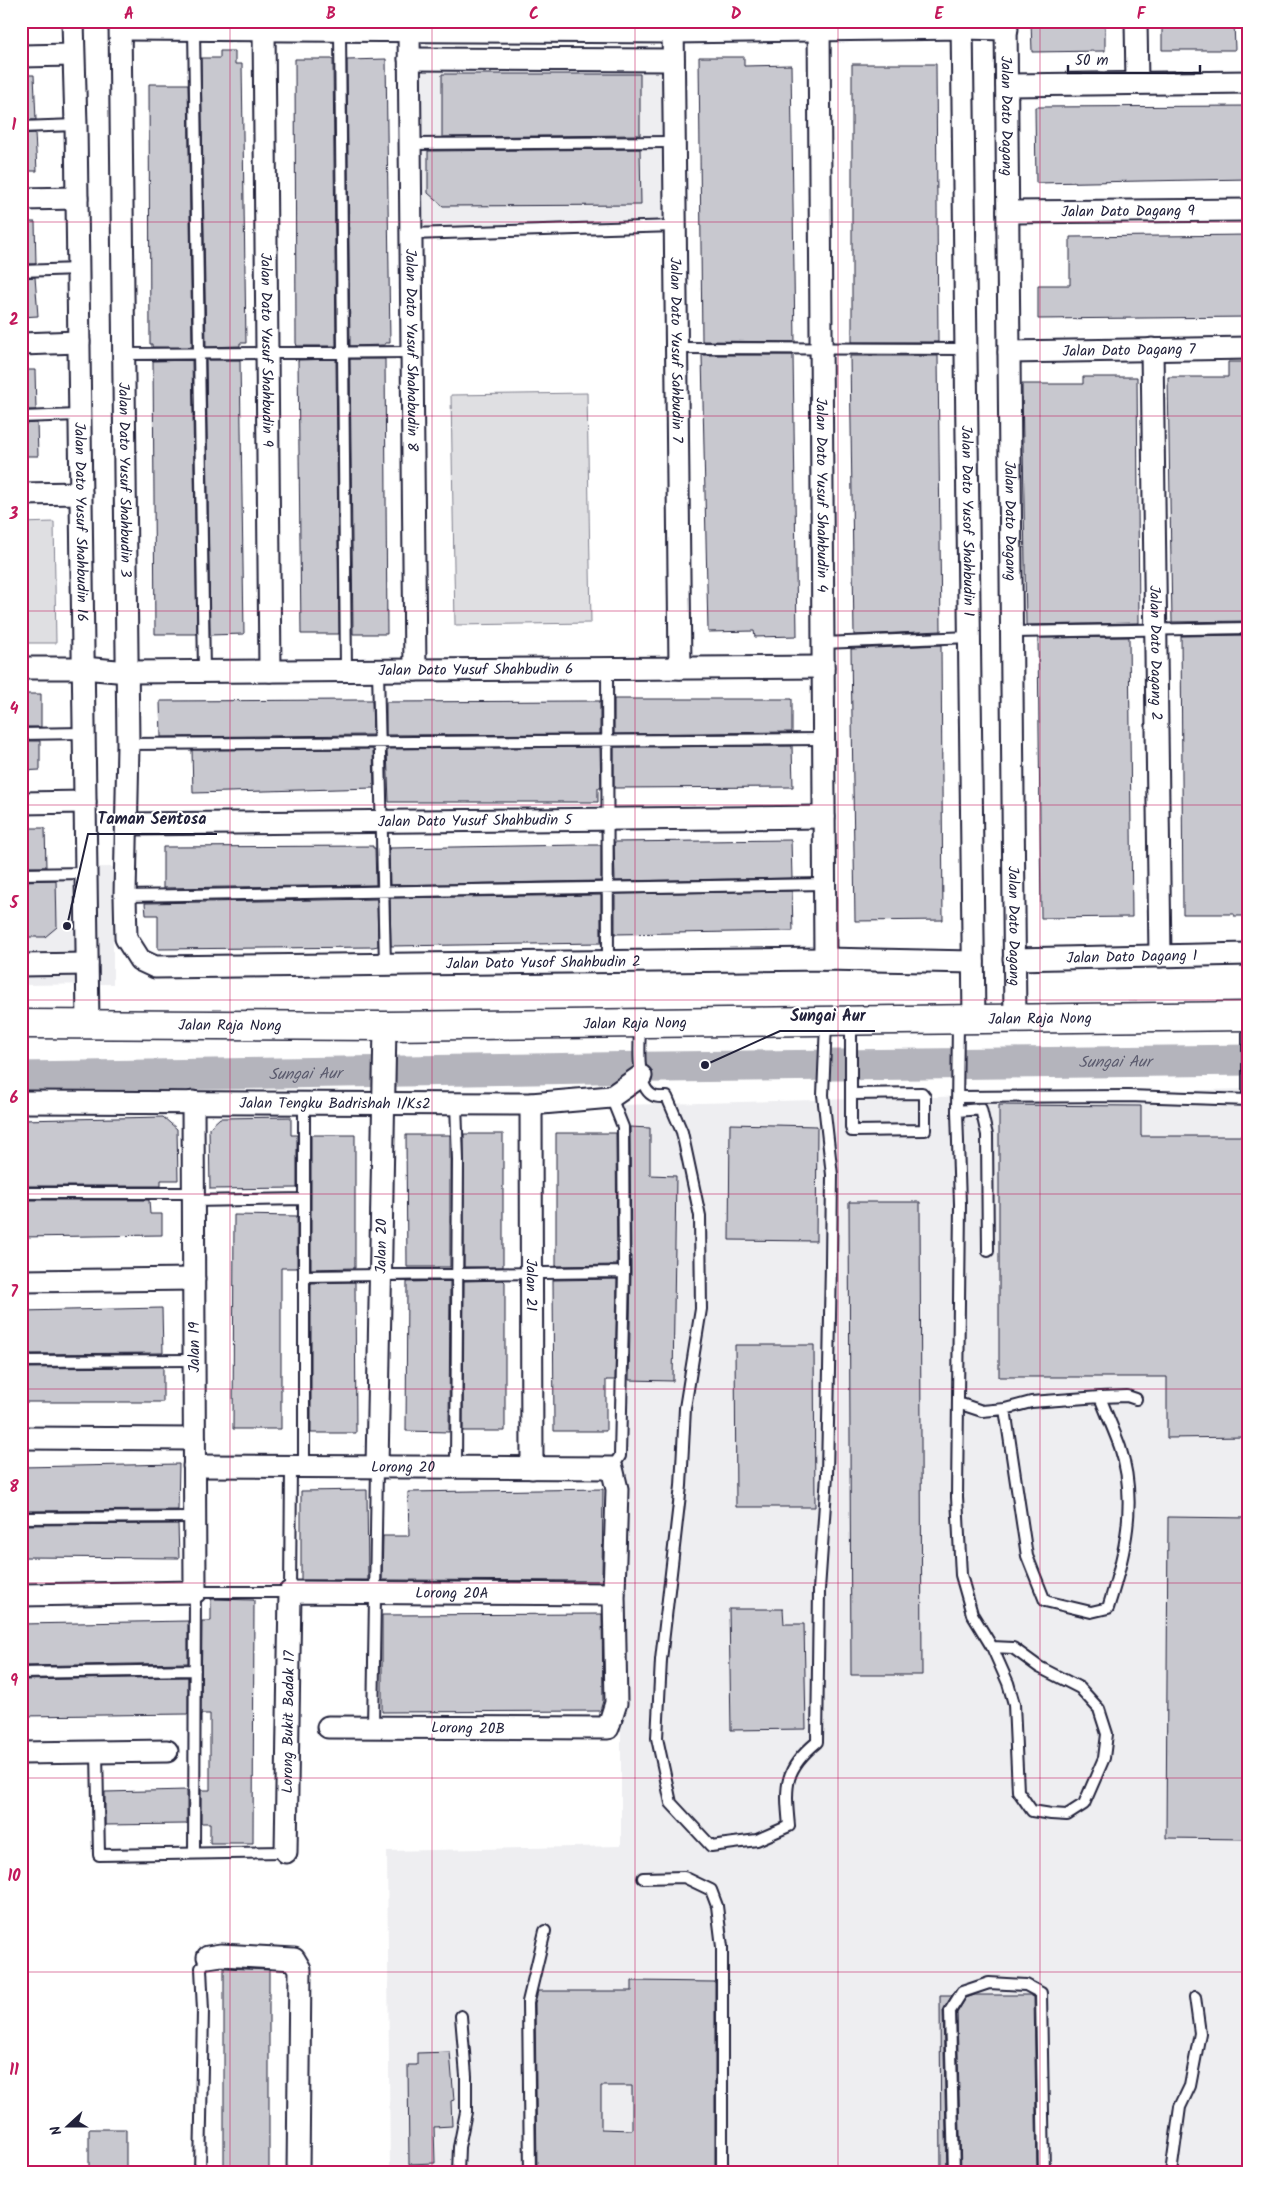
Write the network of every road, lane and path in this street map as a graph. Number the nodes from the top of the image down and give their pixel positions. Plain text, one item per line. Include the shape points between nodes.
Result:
1 (73, 21) edge
2 (1136, 21) edge
3 (962, 24) edge
4 (120, 25) edge
5 (819, 25) edge
6 (1006, 25) edge
7 (525, 26) edge
8 (673, 26) edge
9 (194, 30) junction
10 (264, 30) junction
11 (340, 30) junction
12 (409, 31) junction
13 (73, 55) junction
14 (21, 56) edge
15 (409, 59) junction
16 (673, 60) junction
17 (1137, 82) junction
18 (1249, 82) edge
19 (1007, 85) junction
20 (76, 125) junction
21 (21, 127) edge
22 (674, 142) junction
23 (410, 144) junction
24 (77, 198) junction
25 (21, 199) edge
26 (1249, 210) edge
27 (1008, 212) junction
28 (675, 226) junction
29 (411, 234) junction
30 (78, 269) junction
31 (21, 271) edge
32 (79, 342) junction
33 (21, 344) edge
34 (676, 348) junction
35 (1249, 348) edge
36 (821, 349) junction
37 (1152, 349) junction
38 (966, 350) junction
39 (412, 352) junction
40 (1009, 352) junction
41 (267, 353) junction
42 (343, 353) junction
43 (125, 354) junction
44 (199, 354) junction
45 (79, 415) junction
46 (21, 417) edge
47 (81, 493) junction
48 (21, 494) edge
49 (1249, 628) edge
50 (1155, 630) junction
51 (1013, 632) junction
52 (970, 637) junction
53 (823, 644) junction
54 (823, 667) junction
55 (21, 668) edge
56 (83, 668) junction
57 (607, 668) junction
58 (680, 668) junction
59 (346, 670) junction
60 (378, 670) junction
61 (416, 670) junction
62 (204, 671) junction
63 (270, 671) junction
64 (128, 672) junction
65 (84, 733) junction
66 (21, 734) edge
67 (823, 738) junction
68 (608, 740) junction
69 (380, 742) junction
70 (128, 744) junction
71 (85, 802) junction
72 (21, 803) edge
73 (824, 817) junction
74 (608, 819) junction
75 (382, 821) junction
76 (126, 824) junction
77 (86, 873) junction
78 (21, 874) edge
79 (824, 884) junction
80 (608, 888) junction
81 (383, 892) junction
82 (125, 896) junction
83 (126, 938) joint
84 (1249, 954) edge
85 (1160, 956) junction
86 (825, 959) junction
87 (1014, 959) junction
88 (608, 962) junction
89 (973, 962) junction
90 (87, 964) junction
91 (385, 964) junction
92 (21, 965) edge
93 (1248, 1016) edge
94 (966, 1020) junction
95 (1015, 1020) junction
96 (838, 1021) junction
97 (21, 1024) edge
98 (88, 1024) junction
99 (640, 1024) junction
100 (385, 1026) junction
101 (640, 1067) junction
102 (852, 1094) junction
103 (611, 1097) junction
104 (957, 1097) junction
105 (978, 1097) junction
106 (1249, 1100) edge
107 (21, 1102) edge
108 (193, 1102) junction
109 (304, 1102) junction
110 (382, 1103) junction
111 (456, 1104) junction
112 (532, 1104) junction
113 (956, 1110) junction
114 (982, 1110) junction
115 (21, 1193) edge
116 (193, 1197) junction
117 (304, 1199) junction
118 (988, 1251) dead end
119 (624, 1272) junction
120 (532, 1273) junction
121 (457, 1274) junction
122 (380, 1275) junction
123 (304, 1276) junction
124 (194, 1279) junction
125 (21, 1282) edge
126 (194, 1360) junction
127 (21, 1361) edge
128 (1100, 1397) junction
129 (1136, 1399) dead end
130 (958, 1403) junction
131 (1005, 1410) junction
132 (21, 1438) edge
133 (194, 1439) junction
134 (194, 1466) junction
135 (298, 1466) junction
136 (376, 1466) junction
137 (456, 1467) junction
138 (532, 1468) junction
139 (612, 1468) junction
140 (195, 1517) junction
141 (21, 1518) edge
142 (195, 1592) junction
143 (290, 1592) junction
144 (375, 1592) junction
145 (614, 1594) junction
146 (21, 1595) edge
147 (992, 1647) junction
148 (195, 1670) junction
149 (21, 1674) edge
150 (328, 1727) dead end
151 (373, 1727) junction
152 (167, 1751) dead end
153 (21, 1752) edge
154 (97, 1752) junction
155 (286, 1852) joint
156 (194, 1854) junction
157 (643, 1878) dead end
158 (545, 1932) dead end
159 (208, 1957) joint
160 (1194, 1997) dead end
161 (461, 2016) dead end
162 (200, 2173) edge
163 (298, 2173) edge
164 (458, 2173) edge
165 (530, 2173) edge
166 (722, 2173) edge
167 (954, 2173) edge
168 (1044, 2173) edge
169 (1171, 2173) edge

1 - 13 street, Jalan Dato Yusuf Shahbudin 16
2 - 17 street
3 - 5 street
3 - 6 street
3 - 38 street, Jalan Dato Yusof Shahbudin 1
4 - 9 street
4 - 43 street, Jalan Dato Yusuf Shahbudin 3
5 - 8 street
5 - 36 street, Jalan Dato Yusuf Shahbudin 4
6 - 19 street, Jalan Dato Dagang
7 - 8 street
7 - 12 street
8 - 16 street, Jalan Dato Yusuf Sahbudin 7
9 - 10 street
9 - 44 lane
10 - 11 street
10 - 41 street, Jalan Dato Yusuf Shahbudin 9
11 - 12 street
11 - 42 lane
12 - 15 street, Jalan Dato Yusuf Shahabudin 8
13 - 14 street
13 - 20 street, Jalan Dato Yusuf Shahbudin 16
15 - 16 street
15 - 23 street, Jalan Dato Yusuf Shahabudin 8
16 - 22 street, Jalan Dato Yusuf Sahbudin 7
17 - 18 street
17 - 19 street
19 - 27 street, Jalan Dato Dagang
20 - 21 lane
20 - 24 street, Jalan Dato Yusuf Shahbudin 16
22 - 23 lane
22 - 28 street, Jalan Dato Yusuf Sahbudin 7
23 - 29 street, Jalan Dato Yusuf Shahabudin 8
24 - 25 street
24 - 30 street, Jalan Dato Yusuf Shahbudin 16
26 - 27 street, Jalan Dato Dagang 9
27 - 40 street, Jalan Dato Dagang
28 - 29 lane
28 - 34 street, Jalan Dato Yusuf Sahbudin 7
29 - 39 street, Jalan Dato Yusuf Shahabudin 8
30 - 31 lane
30 - 32 street, Jalan Dato Yusuf Shahbudin 16
32 - 33 street
32 - 45 street, Jalan Dato Yusuf Shahbudin 16
34 - 36 lane
34 - 58 street, Jalan Dato Yusuf Sahbudin 7
35 - 37 street, Jalan Dato Dagang 7
36 - 38 lane
36 - 53 street, Jalan Dato Yusuf Shahbudin 4
37 - 40 street, Jalan Dato Dagang 7
37 - 50 street, Jalan Dato Dagang 2
38 - 52 street, Jalan Dato Yusof Shahbudin 1
39 - 42 lane
39 - 61 street, Jalan Dato Yusuf Shahabudin 8
40 - 51 street, Jalan Dato Dagang
41 - 42 lane
41 - 44 lane
41 - 63 street, Jalan Dato Yusuf Shahbudin 9
42 - 59 lane
43 - 44 lane
43 - 64 street, Jalan Dato Yusuf Shahbudin 3
44 - 62 lane
45 - 46 lane
45 - 47 street, Jalan Dato Yusuf Shahbudin 16
47 - 48 street
47 - 56 street, Jalan Dato Yusuf Shahbudin 16
49 - 50 lane
50 - 51 lane
50 - 85 street, Jalan Dato Dagang 2
51 - 87 street, Jalan Dato Dagang
52 - 53 lane
52 - 89 street, Jalan Dato Yusof Shahbudin 1
53 - 54 street, Jalan Dato Yusuf Shahbudin 4
54 - 58 street, Jalan Dato Yusuf Shahbudin 6
54 - 67 street, Jalan Dato Yusuf Shahbudin 4
55 - 56 street, Jalan Dato Yusuf Shahbudin 6
56 - 64 street, Jalan Dato Yusuf Shahbudin 6
56 - 65 street, Jalan Dato Yusuf Shahbudin 16
57 - 58 street, Jalan Dato Yusuf Shahbudin 6
57 - 61 street, Jalan Dato Yusuf Shahbudin 6
57 - 68 lane
59 - 60 street, Jalan Dato Yusuf Shahbudin 6
59 - 63 street, Jalan Dato Yusuf Shahbudin 6
60 - 61 street, Jalan Dato Yusuf Shahbudin 6
60 - 69 lane
62 - 63 street, Jalan Dato Yusuf Shahbudin 6
62 - 64 street, Jalan Dato Yusuf Shahbudin 6
64 - 70 street, Jalan Dato Yusuf Shahbudin 3
65 - 66 lane
65 - 71 street, Jalan Dato Yusuf Shahbudin 16
67 - 68 lane
67 - 73 street, Jalan Dato Yusuf Shahbudin 4
68 - 69 lane
68 - 74 lane
69 - 70 lane
69 - 75 lane
70 - 76 street, Jalan Dato Yusuf Shahbudin 3
71 - 72 street
71 - 77 street, Jalan Dato Yusuf Shahbudin 16
73 - 74 street, Jalan Dato Yusuf Shahbudin 5
73 - 79 street, Jalan Dato Yusuf Shahbudin 4
74 - 75 street, Jalan Dato Yusuf Shahbudin 5
74 - 80 lane
75 - 76 street, Jalan Dato Yusuf Shahbudin 5
75 - 81 lane
76 - 82 street, Jalan Dato Yusuf Shahbudin 3
77 - 78 lane
77 - 90 street, Jalan Dato Yusuf Shahbudin 16
79 - 80 lane
79 - 86 street, Jalan Dato Yusuf Shahbudin 4
80 - 81 lane
80 - 88 lane
81 - 82 lane
81 - 91 lane
82 - 83 street, Jalan Dato Yusuf Shahbudin 3
83 - 91 street, Jalan Dato Yusof Shahbudin 2 via 140,960 155,967
84 - 85 street, Jalan Dato Dagang 1
85 - 87 street, Jalan Dato Dagang 1
86 - 88 street, Jalan Dato Yusof Shahbudin 2
86 - 89 street, Jalan Dato Yusof Shahbudin 2
87 - 95 street, Jalan Dato Dagang
88 - 91 street, Jalan Dato Yusof Shahbudin 2
89 - 94 street, Jalan Dato Yusof Shahbudin 1
90 - 92 street
90 - 98 street, Jalan Dato Yusuf Shahbudin 16
93 - 95 main road, Jalan Raja Nong
93 - 106 lane
94 - 95 main road, Jalan Raja Nong
94 - 96 main road, Jalan Raja Nong
94 - 104 lane via 958,1057
96 - 99 main road, Jalan Raja Nong
96 - 101 lane via 824,1055 823,1073 832,1185 827,1475 819,1590 817,1742 803,1753 786,1783 789,1826 757,1840 711,1846 671,1803 657,1738 661,1660 681,1486 685,1408 701,1309 700,1216 682,1132 667,1097 654,1097 646,1091
96 - 102 lane via 852,1060
97 - 98 main road, Jalan Raja Nong
98 - 100 main road, Jalan Raja Nong
99 - 100 main road, Jalan Raja Nong
99 - 101 lane
100 - 110 street, Jalan 20
101 - 103 street, Jalan Tengku Badrishah 1/Ks2
102 - 102 lane via 922,1093 925,1097 925,1130 852,1131
103 - 112 street, Jalan Tengku Badrishah 1/Ks2
103 - 119 lane via 623,1127
104 - 105 lane
104 - 113 lane
105 - 106 lane via 1128,1096
105 - 114 lane
107 - 108 street, Jalan Tengku Badrishah 1/Ks2
108 - 109 street, Jalan Tengku Badrishah 1/Ks2
108 - 116 street, Jalan 19
109 - 110 street, Jalan Tengku Badrishah 1/Ks2
109 - 117 lane
110 - 111 street, Jalan Tengku Badrishah 1/Ks2
110 - 122 street, Jalan 20
111 - 112 street, Jalan Tengku Badrishah 1/Ks2
111 - 121 lane
112 - 120 street, Jalan 21
113 - 114 lane
113 - 130 lane via 960,1204
114 - 118 lane via 987,1135
115 - 116 lane
116 - 117 lane
116 - 124 street, Jalan 19
117 - 123 lane
119 - 120 lane
119 - 139 lane via 620,1456
120 - 121 lane
120 - 138 street, Jalan 21
121 - 122 lane
121 - 137 lane
122 - 123 lane
122 - 136 street, Jalan 20
123 - 135 lane
124 - 125 street
124 - 126 street, Jalan 19
126 - 127 lane
126 - 133 street, Jalan 19
128 - 129 lane
128 - 131 lane via 1031,1402
128 - 131 lane via 1120,1447 1129,1489 1128,1528 1108,1608 1090,1612 1045,1601 1027,1556
130 - 131 lane via 982,1411
130 - 147 lane via 957,1497 961,1575 972,1614
132 - 133 street
133 - 134 street, Jalan 19
134 - 135 street, Lorong 20
134 - 140 street, Jalan 19
135 - 136 street, Lorong 20
135 - 143 lane
136 - 137 street, Lorong 20
136 - 144 lane
137 - 138 street, Lorong 20
138 - 139 street, Lorong 20
139 - 145 street via 616,1489
140 - 141 lane
140 - 142 street, Jalan 19
142 - 143 lane
142 - 146 street
142 - 148 lane
143 - 144 street, Lorong 20A
143 - 155 street, Lorong Bukit Badak 17
144 - 145 street, Lorong 20A
144 - 151 lane
145 - 151 street, Lorong 20B via 616,1703 608,1728
147 - 147 lane via 1014,1704 1018,1791 1032,1810 1067,1815 1084,1804 1104,1758 1107,1734 1099,1709 1080,1688 1039,1667 1013,1648
148 - 149 lane
148 - 156 lane
150 - 151 street, Lorong 20B
152 - 154 street
153 - 154 street
154 - 156 lane via 99,1855
155 - 156 lane
157 - 166 lane via 684,1877 711,1890 717,1906 722,1947
158 - 165 lane via 528,2002
159 - 162 lane via 201,1968
159 - 163 street via 294,1959 300,1969
160 - 169 lane via 1200,2033 1190,2086 1180,2107
161 - 164 lane via 466,2112
167 - 168 lane via 950,2011 962,1992 989,1983 1026,1985 1041,1993

